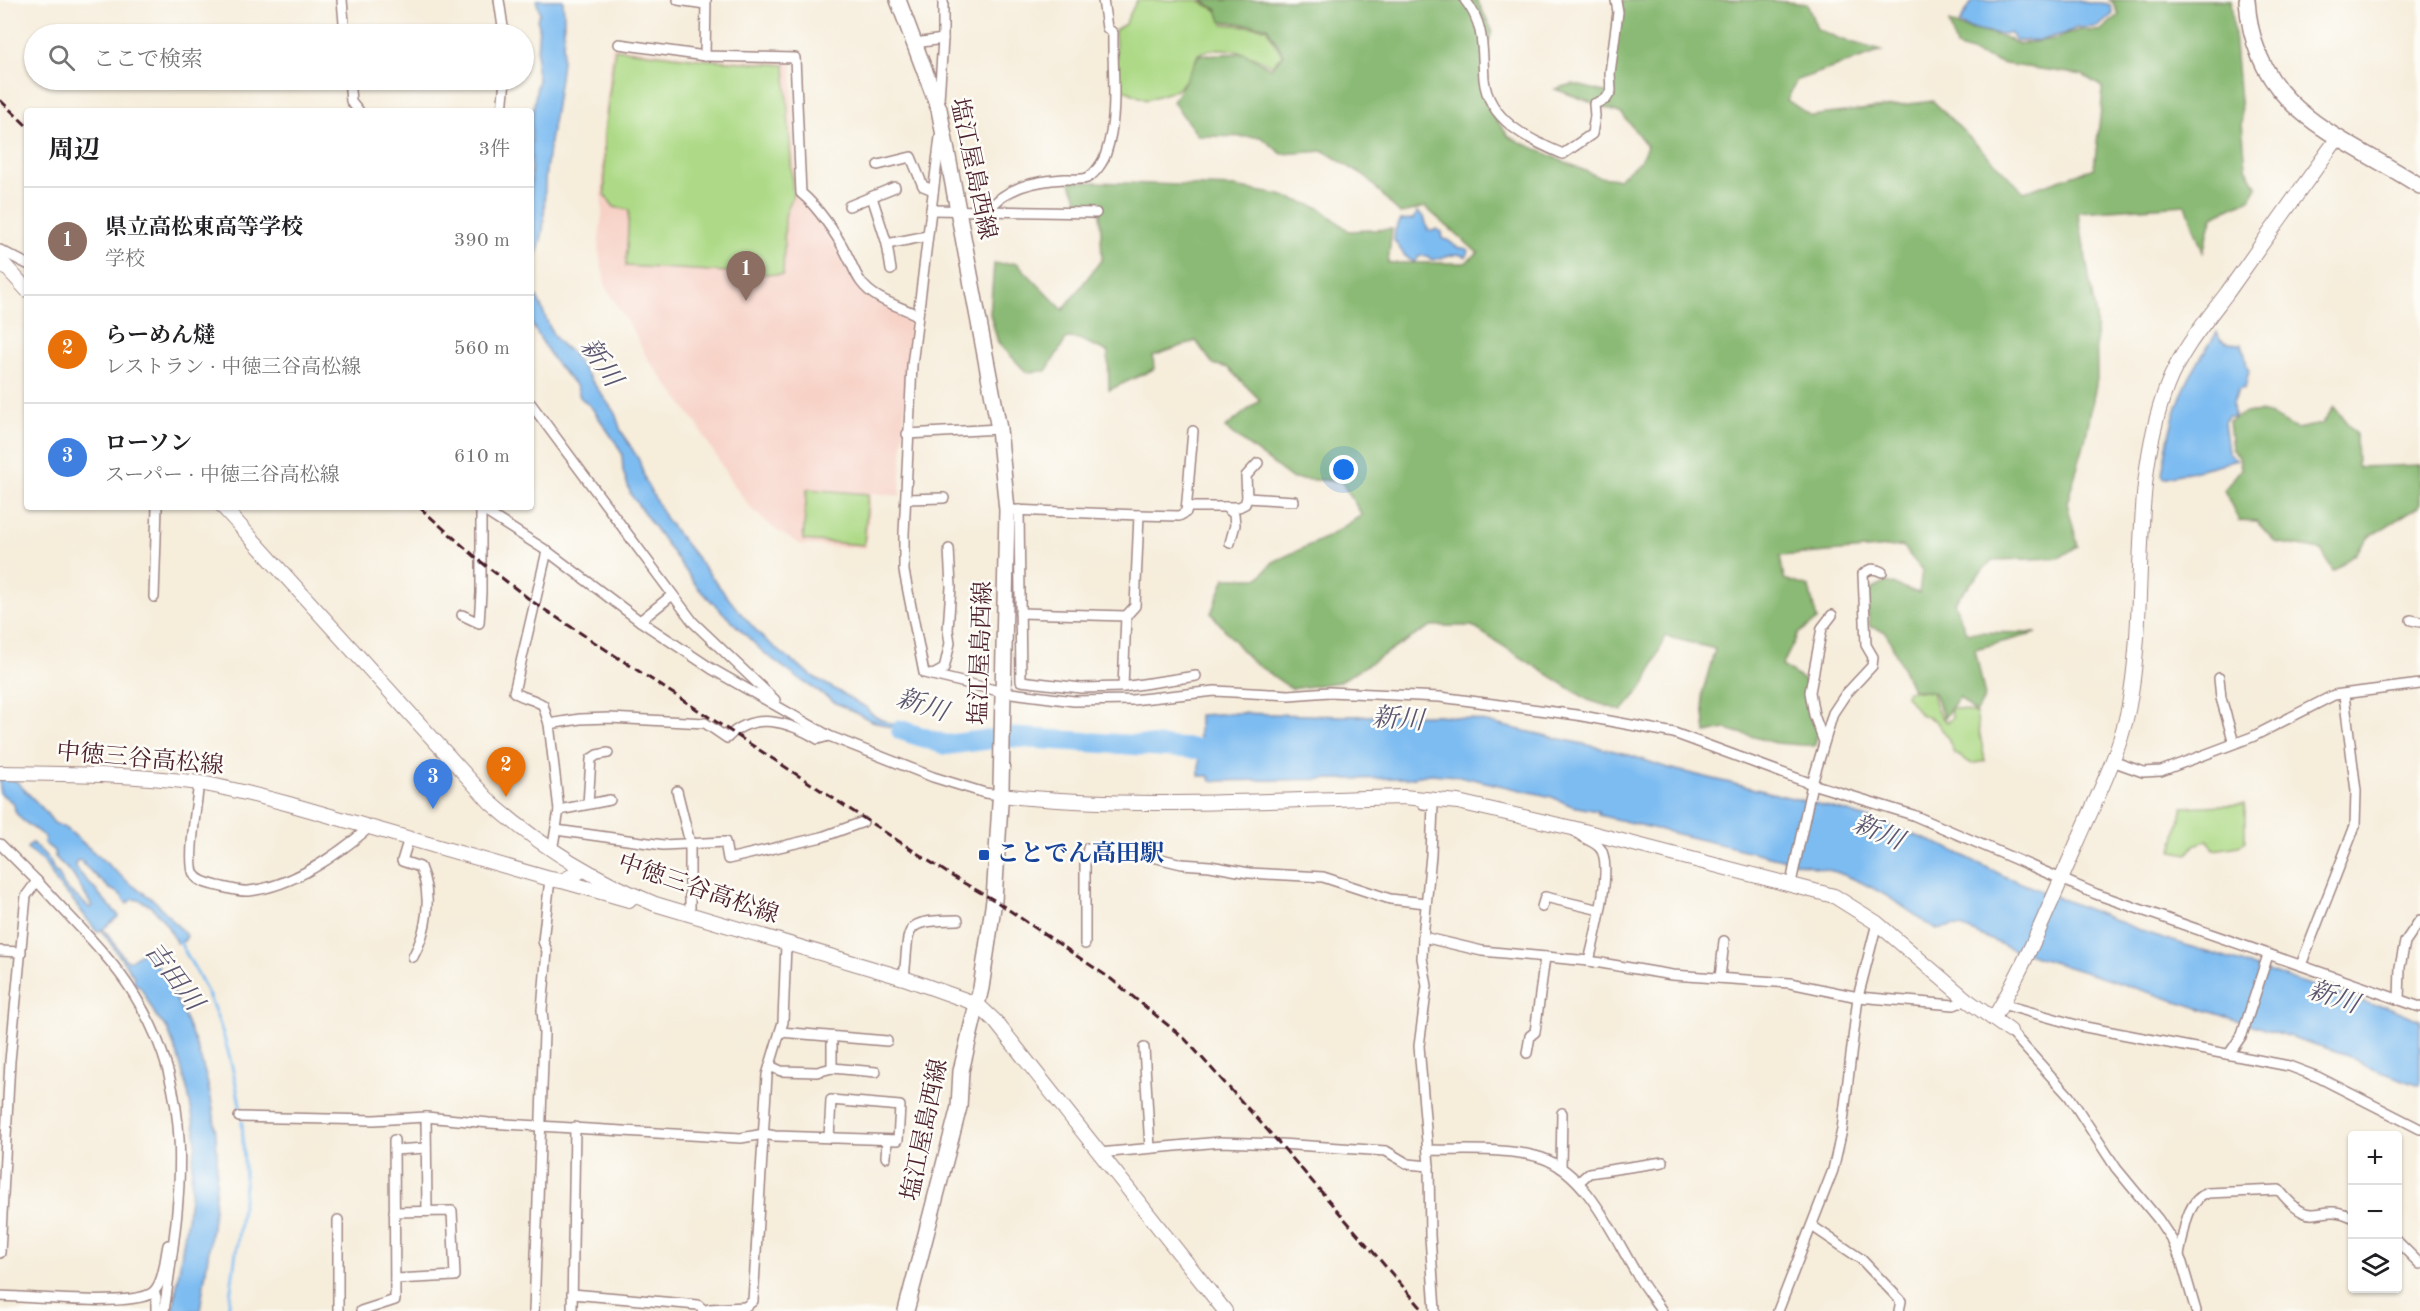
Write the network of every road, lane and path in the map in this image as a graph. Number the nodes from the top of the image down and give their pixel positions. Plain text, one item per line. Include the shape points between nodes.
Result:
1 (342, 0) edge
2 (499, 0) edge
3 (678, 0) edge
4 (898, 0) edge
5 (943, 0) edge
6 (1103, 0) edge
7 (1466, 0) edge
8 (1616, 0) edge
9 (2247, 0) edge
10 (706, 2) edge
11 (344, 24) edge
12 (503, 24) edge
13 (943, 39) junction
14 (915, 43) junction
15 (619, 44) dead end
16 (705, 56) junction
17 (350, 90) edge
18 (504, 90) edge
19 (357, 108) edge
20 (502, 108) edge
21 (940, 116) junction
22 (2337, 139) junction
23 (878, 165) dead end
24 (2420, 186) edge
25 (895, 188) dead end
26 (933, 190) junction
27 (872, 197) junction
28 (849, 206) dead end
29 (931, 210) junction
30 (958, 211) junction
31 (987, 212) junction
32 (1096, 213) dead end
33 (927, 236) junction
34 (888, 244) junction
35 (0, 250) edge
36 (0, 260) edge
37 (24, 262) edge
38 (891, 270) dead end
39 (24, 287) edge
40 (917, 315) junction
41 (534, 408) edge
42 (999, 429) junction
43 (1193, 431) dead end
44 (907, 434) junction
45 (1258, 463) dead end
46 (944, 498) dead end
47 (1247, 498) junction
48 (906, 499) junction
49 (1294, 501) dead end
50 (1188, 507) junction
51 (1226, 507) junction
52 (157, 510) edge
53 (226, 510) edge
54 (479, 510) edge
55 (482, 510) edge
56 (1013, 510) junction
57 (1139, 515) junction
58 (1230, 543) dead end
59 (949, 549) dead end
60 (547, 551) junction
61 (1882, 572) dead end
62 (671, 596) junction
63 (154, 597) dead end
64 (1020, 613) junction
65 (462, 615) dead end
66 (1832, 615) dead end
67 (1125, 616) junction
68 (640, 621) junction
69 (933, 675) junction
70 (1196, 676) dead end
71 (2219, 678) dead end
72 (2420, 684) edge
73 (1123, 687) junction
74 (2344, 695) junction
75 (1003, 696) junction
76 (784, 709) junction
77 (549, 724) junction
78 (829, 736) junction
79 (1824, 742) junction
80 (2234, 743) junction
81 (608, 753) dead end
82 (2112, 761) junction
83 (0, 773) edge
84 (199, 783) junction
85 (1812, 784) junction
86 (677, 791) dead end
87 (1001, 792) junction
88 (1379, 798) junction
89 (610, 800) dead end
90 (588, 804) junction
91 (559, 810) junction
92 (862, 822) dead end
93 (370, 827) junction
94 (1572, 828) junction
95 (556, 830) junction
96 (409, 838) junction
97 (690, 843) junction
98 (0, 844) edge
99 (552, 851) junction
100 (0, 856) edge
101 (12, 856) junction
102 (583, 870) junction
103 (1792, 877) junction
104 (556, 880) junction
105 (37, 881) junction
106 (2060, 882) junction
107 (1426, 903) junction
108 (655, 904) junction
109 (1542, 907) dead end
110 (1600, 910) junction
111 (690, 915) junction
112 (958, 920) dead end
113 (2420, 920) edge
114 (1877, 923) junction
115 (1423, 937) junction
116 (1724, 941) dead end
117 (786, 944) junction
118 (1085, 944) dead end
119 (0, 951) edge
120 (21, 952) junction
121 (413, 957) dead end
122 (1545, 957) junction
123 (2267, 957) junction
124 (1589, 961) junction
125 (2301, 965) junction
126 (904, 978) junction
127 (1720, 978) junction
128 (1858, 998) junction
129 (1967, 1000) junction
130 (2399, 1000) junction
131 (977, 1004) junction
132 (2002, 1004) junction
133 (2420, 1007) edge
134 (1994, 1018) junction
135 (2010, 1031) joint
136 (780, 1032) junction
137 (886, 1041) dead end
138 (832, 1043) dead end
139 (1144, 1048) dead end
140 (1527, 1053) dead end
141 (2229, 1054) junction
142 (770, 1066) junction
143 (832, 1068) junction
144 (876, 1072) dead end
145 (1562, 1113) dead end
146 (239, 1117) dead end
147 (426, 1118) junction
148 (541, 1126) junction
149 (575, 1127) junction
150 (2420, 1129) edge
151 (764, 1134) junction
152 (829, 1138) junction
153 (887, 1140) junction
154 (426, 1148) junction
155 (1150, 1148) junction
156 (1428, 1150) junction
157 (1098, 1152) junction
158 (886, 1157) dead end
159 (1663, 1162) dead end
160 (1429, 1166) junction
161 (1561, 1168) junction
162 (1579, 1182) junction
163 (427, 1211) junction
164 (394, 1212) junction
165 (2348, 1215) edge
166 (338, 1220) dead end
167 (1812, 1226) junction
168 (175, 1239) junction
169 (2402, 1247) edge
170 (0, 1253) edge
171 (2179, 1255) junction
172 (2420, 1264) edge
173 (395, 1279) junction
174 (153, 1292) junction
175 (572, 1294) junction
176 (0, 1296) edge
177 (156, 1311) edge
178 (165, 1311) edge
179 (338, 1311) edge
180 (360, 1311) edge
181 (534, 1311) edge
182 (572, 1311) edge
183 (706, 1311) edge
184 (906, 1311) edge
185 (1225, 1311) edge
186 (1435, 1311) edge
187 (1662, 1311) edge
188 (1778, 1311) edge
189 (1899, 1311) edge
190 (2196, 1311) edge

1 - 11 street
2 - 12 street
3 - 10 street
4 - 14 main road, 塩江屋島西線
5 - 13 street
6 - 31 street via 1107,28 1113,33 1114,99 1106,155 1086,178 1033,182 1014,189
7 - 8 street via 1480,24 1484,82 1492,106 1508,126 1563,154 1592,134 1594,104 1606,99 1611,91
9 - 22 main road via 2251,36 2261,63 2279,90 2307,119
10 - 16 street
13 - 14 street
13 - 21 street
14 - 21 main road, 塩江屋島西線
15 - 16 street
16 - 40 street via 795,58 801,193 845,251 860,282 881,299
17 - 19 street
18 - 20 street
21 - 26 street
21 - 30 main road, 塩江屋島西線
22 - 24 main road
22 - 82 street via 2179,360 2168,384 2154,430 2146,479 2136,662 2125,723
23 - 26 street via 911,157 923,186
25 - 27 street
26 - 29 street
27 - 28 street
27 - 34 street
29 - 30 street
29 - 33 street
30 - 31 street
30 - 42 main road, 塩江屋島西線
31 - 32 street
33 - 34 street
33 - 40 street
34 - 38 street
35 - 37 street
36 - 39 street
40 - 44 street
41 - 62 street
42 - 44 street
42 - 56 main road, 塩江屋島西線
43 - 50 street
44 - 48 street
45 - 47 street via 1246,476
46 - 48 street
47 - 49 street
47 - 51 street via 1239,507
48 - 69 street via 904,571 924,672
50 - 51 street
50 - 57 street via 1179,516
51 - 58 street via 1234,514
52 - 63 street
53 - 99 street via 491,803
54 - 65 street via 479,624
55 - 60 street
56 - 57 street
56 - 64 street
56 - 75 main road, 塩江屋島西線
57 - 67 street via 1135,606
59 - 69 street via 950,643 944,669
60 - 68 street
60 - 77 street via 514,692 543,705
61 - 79 street via 1875,568 1863,574 1866,645 1873,657 1872,666 1833,713
62 - 68 street
62 - 76 street via 713,644
64 - 67 street
64 - 73 street via 1021,681 1081,688
66 - 79 street via 1822,628 1810,692
67 - 73 street
68 - 76 street via 712,669
69 - 75 street
70 - 73 street
71 - 80 street
72 - 74 street
74 - 80 street via 2334,695
74 - 125 street via 2356,791 2355,826
75 - 85 street via 1105,702 1215,690 1440,697 1674,733
75 - 87 main road, 塩江屋島西線
76 - 78 street
77 - 78 street via 609,718 705,723 727,738 740,725 775,721 818,739
77 - 91 street
78 - 87 street via 933,777
79 - 85 street
80 - 82 street via 2161,771 2143,772
81 - 90 street via 591,759
82 - 106 street
83 - 84 street, 中徳三谷高松線 via 140,777
84 - 93 street, 中徳三谷高松線
84 - 93 street via 193,873 198,880 214,885 248,891 278,883 320,865
85 - 103 street
85 - 106 street via 1958,832
86 - 97 street
87 - 88 street via 1044,800
87 - 131 main road, 塩江屋島西線 via 994,900
88 - 94 street via 1458,802
88 - 107 street via 1384,804 1433,805
89 - 90 street
90 - 91 street
91 - 95 street
92 - 97 street via 822,837 728,859 725,842
93 - 96 street, 中徳三谷高松線
94 - 103 street
94 - 110 street via 1581,838 1599,846 1604,855
95 - 97 street via 629,842
95 - 99 street
96 - 104 street, 中徳三谷高松線
96 - 121 street via 402,861 420,867 427,894 422,939
97 - 111 street
98 - 101 street
99 - 102 street
100 - 101 street
101 - 105 street
102 - 104 street, 中徳三谷高松線
102 - 108 street, 中徳三谷高松線
103 - 114 street via 1834,896
104 - 108 street via 625,900
104 - 148 street via 543,941 547,951
105 - 120 street via 26,896
105 - 168 street via 114,968 135,995 153,1029 177,1104 180,1168
106 - 123 street
106 - 132 street
107 - 115 street
107 - 118 street via 1390,899 1323,878 1249,873 1088,848 1084,864
108 - 111 street, 中徳三谷高松線
109 - 110 street via 1545,897
110 - 124 street
111 - 117 street, 中徳三谷高松線
112 - 126 street via 915,924 909,931
113 - 130 street via 2405,942
114 - 128 street
114 - 129 street
115 - 122 street via 1482,951
115 - 156 street via 1427,986 1419,1046
116 - 127 street
117 - 126 street, 中徳三谷高松線
117 - 136 street
119 - 120 street
120 - 170 street via 10,1061
122 - 124 street
122 - 140 street via 1535,1032 1530,1036
123 - 125 street
123 - 141 street via 2242,1035
124 - 127 street via 1672,975
125 - 130 street
126 - 131 street, 中徳三谷高松線
127 - 128 street via 1790,983
128 - 129 street via 1954,1005
128 - 167 street via 1842,1130 1833,1170
129 - 134 street
130 - 133 street
131 - 157 street via 995,1021
131 - 184 main road, 塩江屋島西線 via 961,1071 959,1107
132 - 134 street
132 - 141 street via 2080,1026
134 - 135 street
135 - 171 street via 2069,1096 2116,1168 2158,1219
136 - 137 street
136 - 142 street
138 - 143 street
139 - 155 street
141 - 150 street via 2289,1066 2318,1077
142 - 143 street via 780,1071 817,1072
142 - 151 street
143 - 144 street
145 - 161 street
146 - 147 street
147 - 148 street
147 - 154 street
148 - 149 street
148 - 181 street
149 - 151 street via 741,1138
149 - 175 street
151 - 152 street
151 - 183 street via 753,1301 745,1307
152 - 153 street
152 - 153 street via 831,1100 900,1106 898,1140
153 - 158 street
154 - 163 street
154 - 164 street via 394,1145
155 - 157 street
155 - 160 street via 1220,1142 1352,1148 1386,1151 1408,1164
156 - 160 street
156 - 161 street via 1509,1153 1542,1158
157 - 185 street
159 - 162 street via 1589,1173
160 - 186 street
161 - 162 street
162 - 187 street
163 - 164 street
163 - 173 street via 452,1210 455,1276
164 - 173 street
165 - 171 street via 2337,1211 2311,1216 2302,1213 2279,1190 2208,1193 2192,1205
166 - 179 street
167 - 188 street
167 - 189 street via 1861,1259 1901,1301
168 - 174 street via 169,1243 160,1283
168 - 178 street
169 - 172 street
171 - 190 street
173 - 180 street via 395,1300
174 - 176 street via 122,1299
174 - 177 street
175 - 182 street
175 - 183 street via 698,1305

